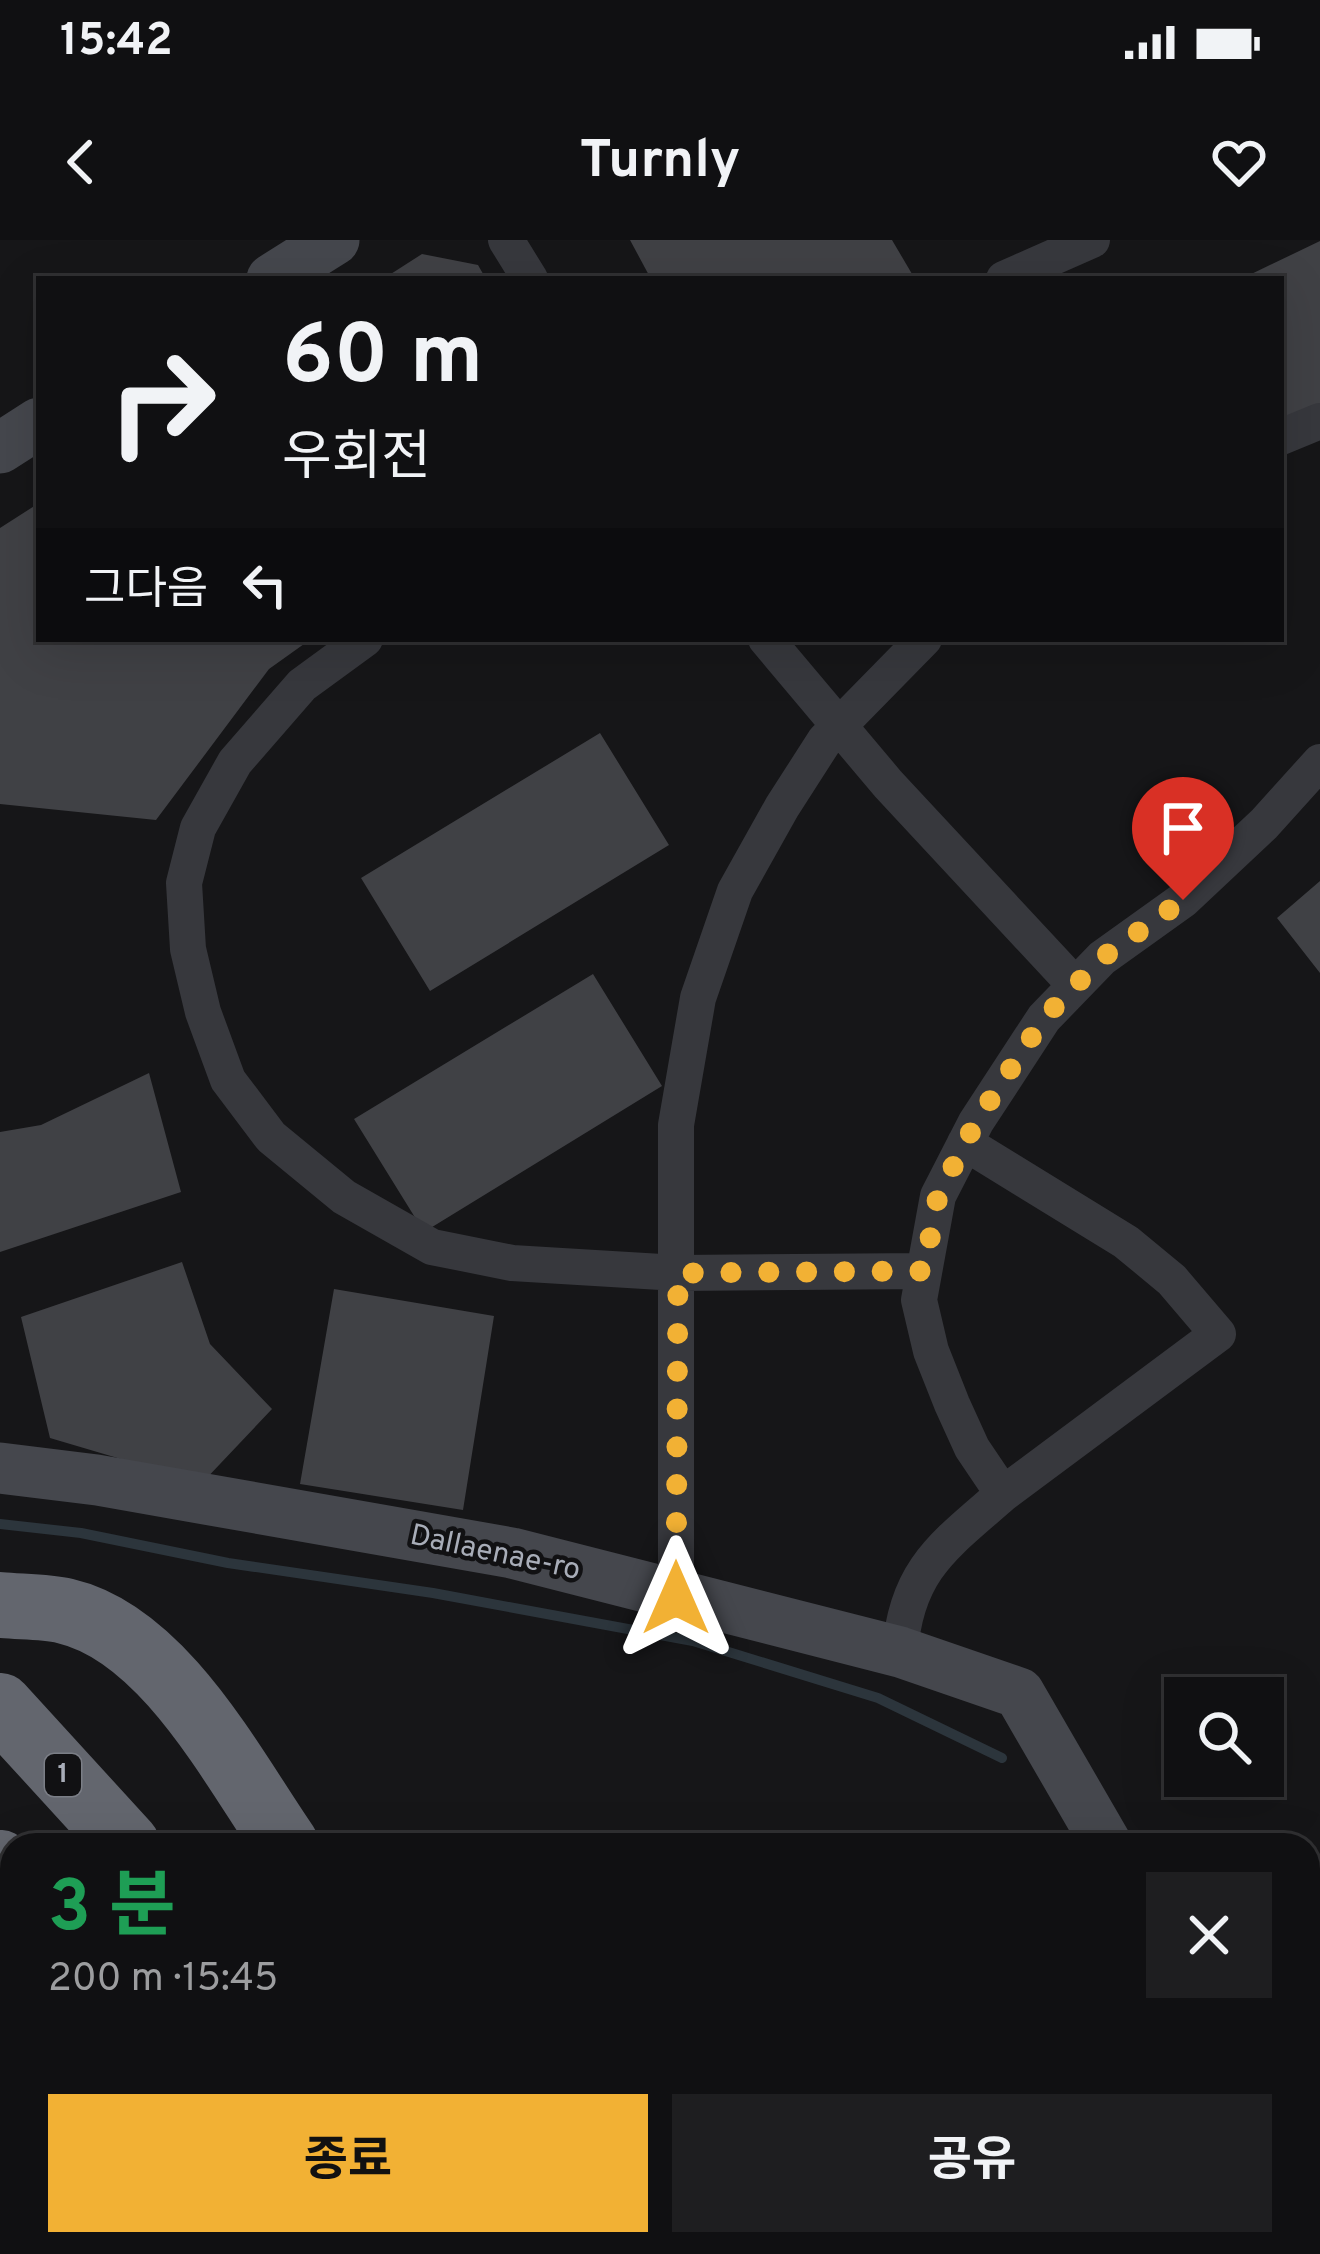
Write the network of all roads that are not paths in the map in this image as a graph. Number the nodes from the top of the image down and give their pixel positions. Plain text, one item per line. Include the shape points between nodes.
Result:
1 (334, 240) edge
2 (506, 240) edge
3 (1092, 240) edge
4 (277, 276) edge
5 (528, 276) edge
6 (1011, 276) edge
7 (1320, 421) edge
8 (36, 426) edge
9 (1284, 436) edge
10 (0, 448) edge
11 (360, 642) edge
12 (769, 642) edge
13 (921, 642) edge
14 (839, 725) junction
15 (1320, 762) edge
16 (1076, 985) junction
17 (965, 1144) junction
18 (924, 1271) junction
19 (678, 1273) junction
20 (0, 1468) edge
21 (1003, 1494) junction
22 (676, 1598) junction
23 (0, 1605) edge
24 (900, 1652) junction
25 (0, 1706) edge
26 (116, 1833) edge
27 (278, 1833) edge
28 (1099, 1833) edge

1 - 4 street
2 - 5 street
3 - 6 street
7 - 9 street
8 - 10 street
11 - 19 street via 302,685 235,762 198,828 184,883 188,949 228,1080 272,1137 344,1197 432,1247 512,1262
12 - 14 street
13 - 14 street
14 - 16 street
14 - 19 street via 735,892 698,998 676,1125
15 - 16 street via 1183,900
16 - 17 street via 1044,1018
17 - 18 street via 938,1196
17 - 21 street via 1126,1242 1218,1334
18 - 19 street
18 - 21 street via 919,1300 931,1352 972,1448
19 - 22 street
20 - 22 street, Dallaenae-ro via 512,1553
21 - 24 street via 912,1587
22 - 24 street, Dallaenae-ro
23 - 27 highway via 65,1611 145,1654
24 - 28 street, Dallaenae-ro via 1019,1693
25 - 26 highway, 1

